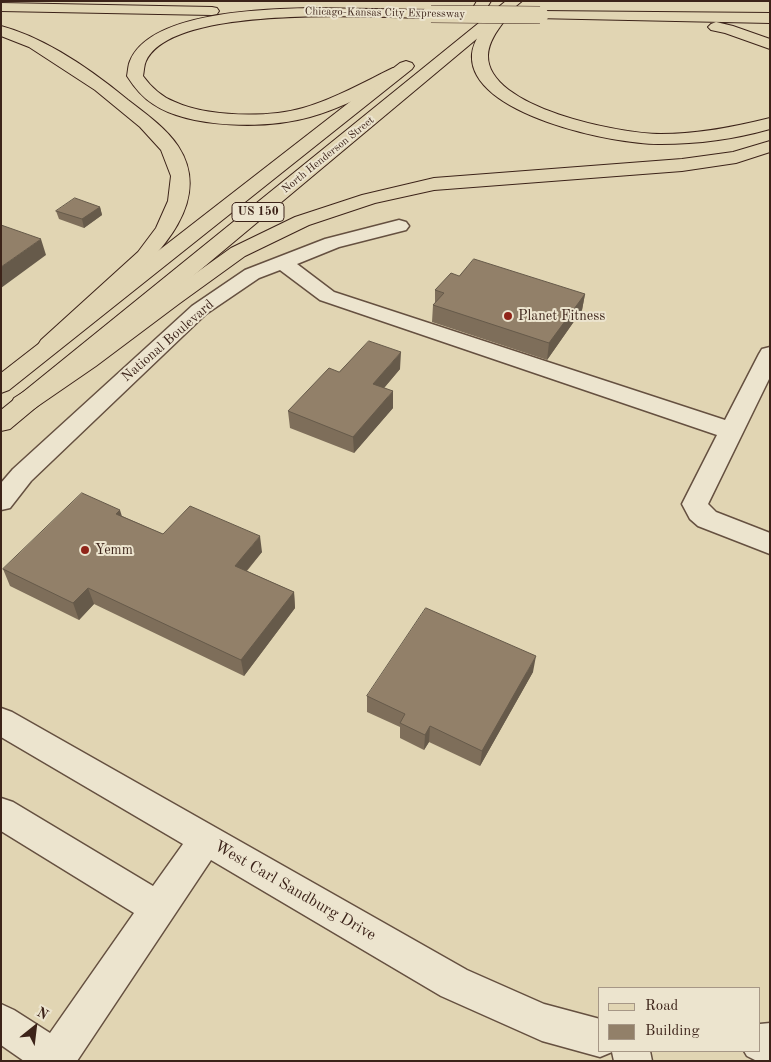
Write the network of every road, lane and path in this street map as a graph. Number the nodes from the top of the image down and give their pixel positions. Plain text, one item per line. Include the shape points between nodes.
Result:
1 (654, 2) edge
2 (480, 3) edge
3 (615, 3) junction
4 (770, 4) edge
5 (510, 5) edge
6 (1, 7) edge
7 (312, 12) junction
8 (605, 16) junction
9 (770, 18) edge
10 (1, 31) edge
11 (770, 44) edge
12 (400, 71) junction
13 (770, 123) edge
14 (770, 146) edge
15 (399, 226) dead end
16 (282, 262) junction
17 (49, 345) junction
18 (770, 354) edge
19 (1, 384) edge
20 (23, 404) junction
21 (1, 423) edge
22 (731, 431) junction
23 (1, 501) edge
24 (770, 544) edge
25 (1, 722) edge
26 (1, 813) edge
27 (206, 840) junction
28 (158, 908) junction
29 (1, 1023) edge
30 (598, 1037) edge
31 (55, 1060) edge

1 - 3 main road
2 - 3 main road, Chicago-Kansas City Expressway
2 - 12 main road, North Henderson Street / US 150
3 - 4 main road, Chicago-Kansas City Expressway
5 - 13 main road via 484,38 480,56 484,74 500,91 530,110 609,133 659,139 745,131
5 - 20 main road, North Henderson Street / US 150
6 - 7 main road, Chicago-Kansas City Expressway
7 - 8 main road, Chicago-Kansas City Expressway, bridge
7 - 12 main road via 239,16 202,21 176,30 152,44 138,59 135,76 144,89 170,107 213,118 262,118 320,108
8 - 9 main road, Chicago-Kansas City Expressway
8 - 11 main road via 728,29
10 - 17 main road via 56,55 109,92 146,122 170,148 180,176 178,201 166,229 145,256
12 - 17 main road, North Henderson Street / US 150
14 - 20 main road via 736,157 682,165 434,184 369,199 302,220 238,252 88,362
15 - 16 street, National Boulevard via 332,243
16 - 22 street via 327,296
16 - 23 street, National Boulevard via 252,274 199,310 22,475
17 - 19 main road, North Henderson Street / US 150
18 - 22 street
20 - 21 main road, North Henderson Street / US 150
22 - 24 street via 695,504 707,519
25 - 27 street, West Carl Sandburg Drive
26 - 28 street
27 - 28 street
27 - 30 street, West Carl Sandburg Drive via 454,983 542,1022
28 - 31 street
29 - 31 street

